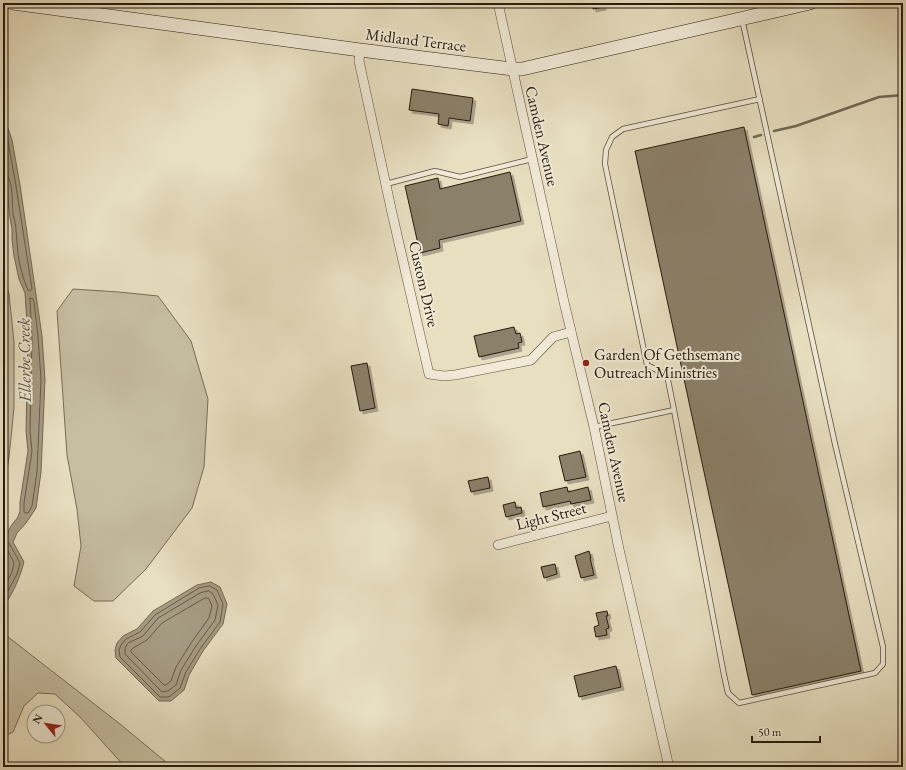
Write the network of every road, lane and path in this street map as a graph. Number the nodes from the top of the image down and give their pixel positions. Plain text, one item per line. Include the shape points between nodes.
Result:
1 (13, 3) edge
2 (498, 3) edge
3 (810, 3) edge
4 (742, 19) junction
5 (360, 50) junction
6 (512, 69) junction
7 (760, 99) junction
8 (532, 159) junction
9 (386, 184) junction
10 (571, 332) junction
11 (674, 410) junction
12 (594, 426) junction
13 (612, 516) junction
14 (498, 545) dead end
15 (668, 767) edge

1 - 5 street, Midland Terrace
2 - 6 street, Camden Avenue
3 - 4 street, Midland Terrace
4 - 6 street, Midland Terrace via 522,69
4 - 7 lane
5 - 6 street, Midland Terrace
5 - 9 street, Custom Drive via 359,60
6 - 8 street, Camden Avenue
7 - 11 lane via 623,129 612,137 606,150 605,164 647,365 667,375
7 - 11 lane via 835,444 883,647 883,664 875,673 738,703 728,693
8 - 9 lane via 460,177 435,171
8 - 10 street, Camden Avenue
9 - 10 street, Custom Drive via 429,374 455,375 531,360 553,337
10 - 12 street, Camden Avenue
11 - 12 lane
12 - 13 street, Camden Avenue
13 - 14 street, Light Street
13 - 15 street, Camden Avenue

